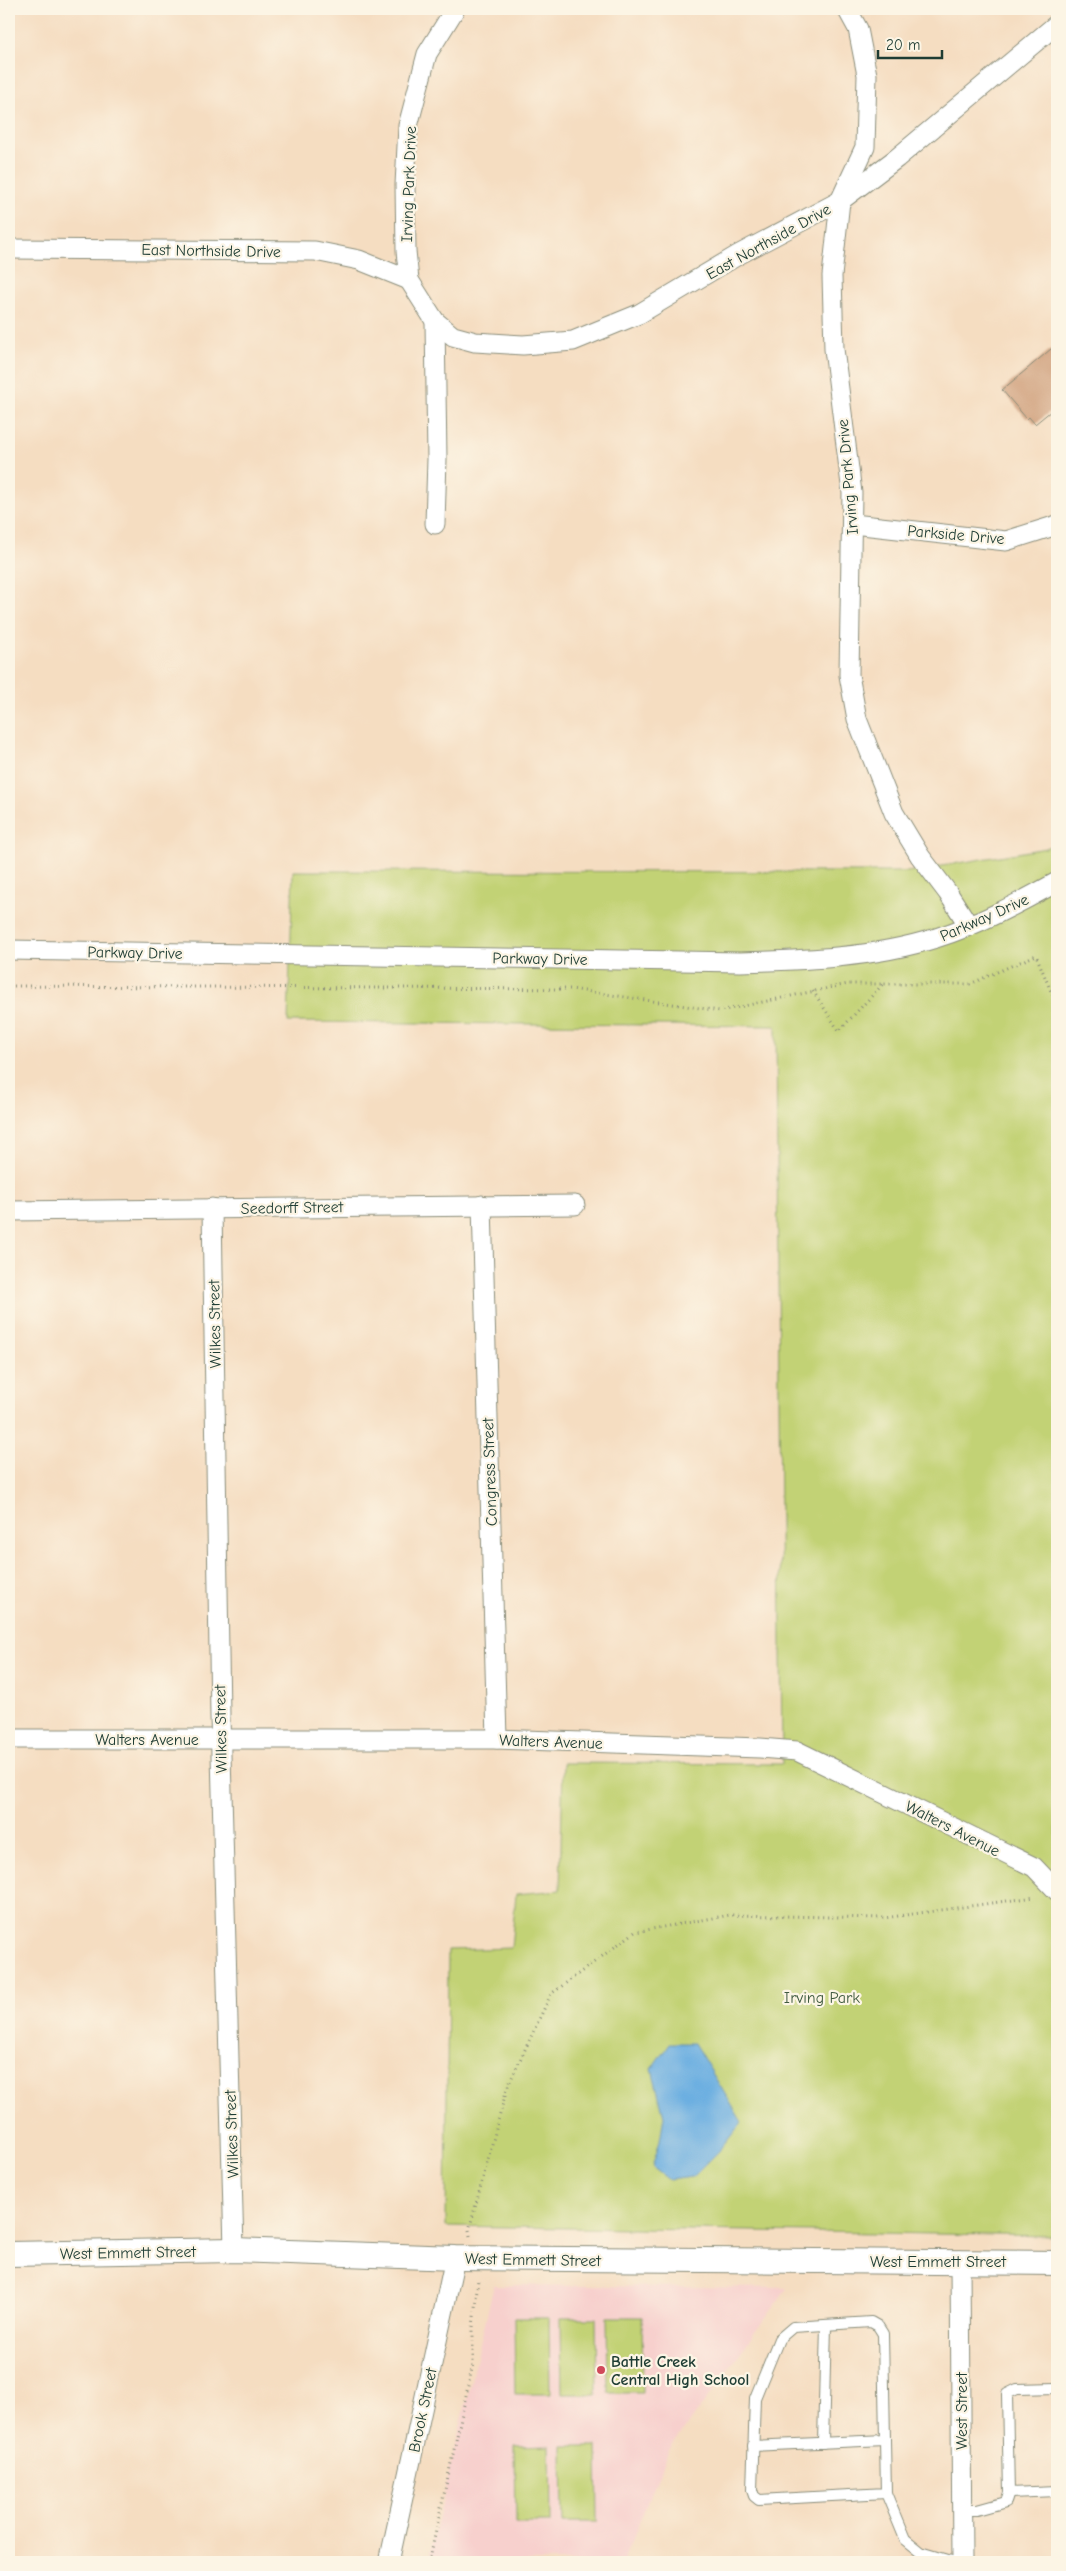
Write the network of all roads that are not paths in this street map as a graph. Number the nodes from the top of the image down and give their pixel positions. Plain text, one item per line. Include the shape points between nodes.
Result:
1 (455, 9) edge
2 (847, 9) edge
3 (1057, 24) edge
4 (840, 201) junction
5 (9, 249) edge
6 (409, 280) junction
7 (436, 322) junction
8 (435, 524) dead end
9 (853, 524) junction
10 (1057, 525) edge
11 (1057, 882) edge
12 (969, 926) junction
13 (9, 950) edge
14 (575, 1205) dead end
15 (482, 1206) junction
16 (212, 1208) junction
17 (9, 1211) edge
18 (9, 1739) edge
19 (220, 1739) junction
20 (497, 1739) junction
21 (1049, 1893) edge
22 (234, 2250) junction
23 (9, 2254) edge
24 (456, 2258) junction
25 (960, 2260) junction
26 (1057, 2262) edge
27 (826, 2325) junction
28 (1057, 2388) edge
29 (885, 2440) junction
30 (823, 2443) junction
31 (753, 2446) junction
32 (1057, 2491) edge
33 (886, 2492) junction
34 (1009, 2493) junction
35 (962, 2510) junction
36 (389, 2562) edge
37 (955, 2562) edge
38 (962, 2562) edge

1 - 6 street, Irving Park Drive via 427,54 408,126 405,185
2 - 4 street, Irving Park Drive via 858,30 867,75 865,147
3 - 4 street, East Northside Drive via 897,158
4 - 7 street, East Northside Drive via 639,314 573,341 523,345 476,342 453,336
4 - 9 street, Irving Park Drive via 832,276 834,350
5 - 6 street, East Northside Drive via 315,251 359,260
6 - 7 street
7 - 8 street
9 - 10 street, Parkside Drive via 1006,541
9 - 12 street, Irving Park Drive via 849,675 857,720 894,813
11 - 12 street, Parkway Drive
12 - 13 street, Parkway Drive via 885,950 822,959 740,962
14 - 15 street, Seedorff Street
15 - 16 street, Seedorff Street
15 - 20 street, Congress Street
16 - 17 street, Seedorff Street
16 - 19 street, Wilkes Street
18 - 19 street, Walters Avenue
19 - 20 street, Walters Avenue
19 - 22 street, Wilkes Street
20 - 21 street, Walters Avenue via 797,1752 1034,1867
22 - 23 street, West Emmett Street
22 - 24 street, West Emmett Street
24 - 25 street, West Emmett Street via 777,2262
24 - 36 street, Brook Street
25 - 26 street, West Emmett Street
25 - 35 street, West Street
27 - 29 lane via 870,2322 883,2334
27 - 30 lane
27 - 31 lane via 793,2327 780,2339 755,2398
28 - 34 lane via 1017,2389 1007,2394
29 - 30 lane
29 - 33 lane
30 - 31 lane
31 - 33 lane via 752,2490 759,2500
32 - 34 lane
33 - 37 lane via 905,2539 921,2552
34 - 35 lane via 1006,2502 977,2510
35 - 38 street, West Street

